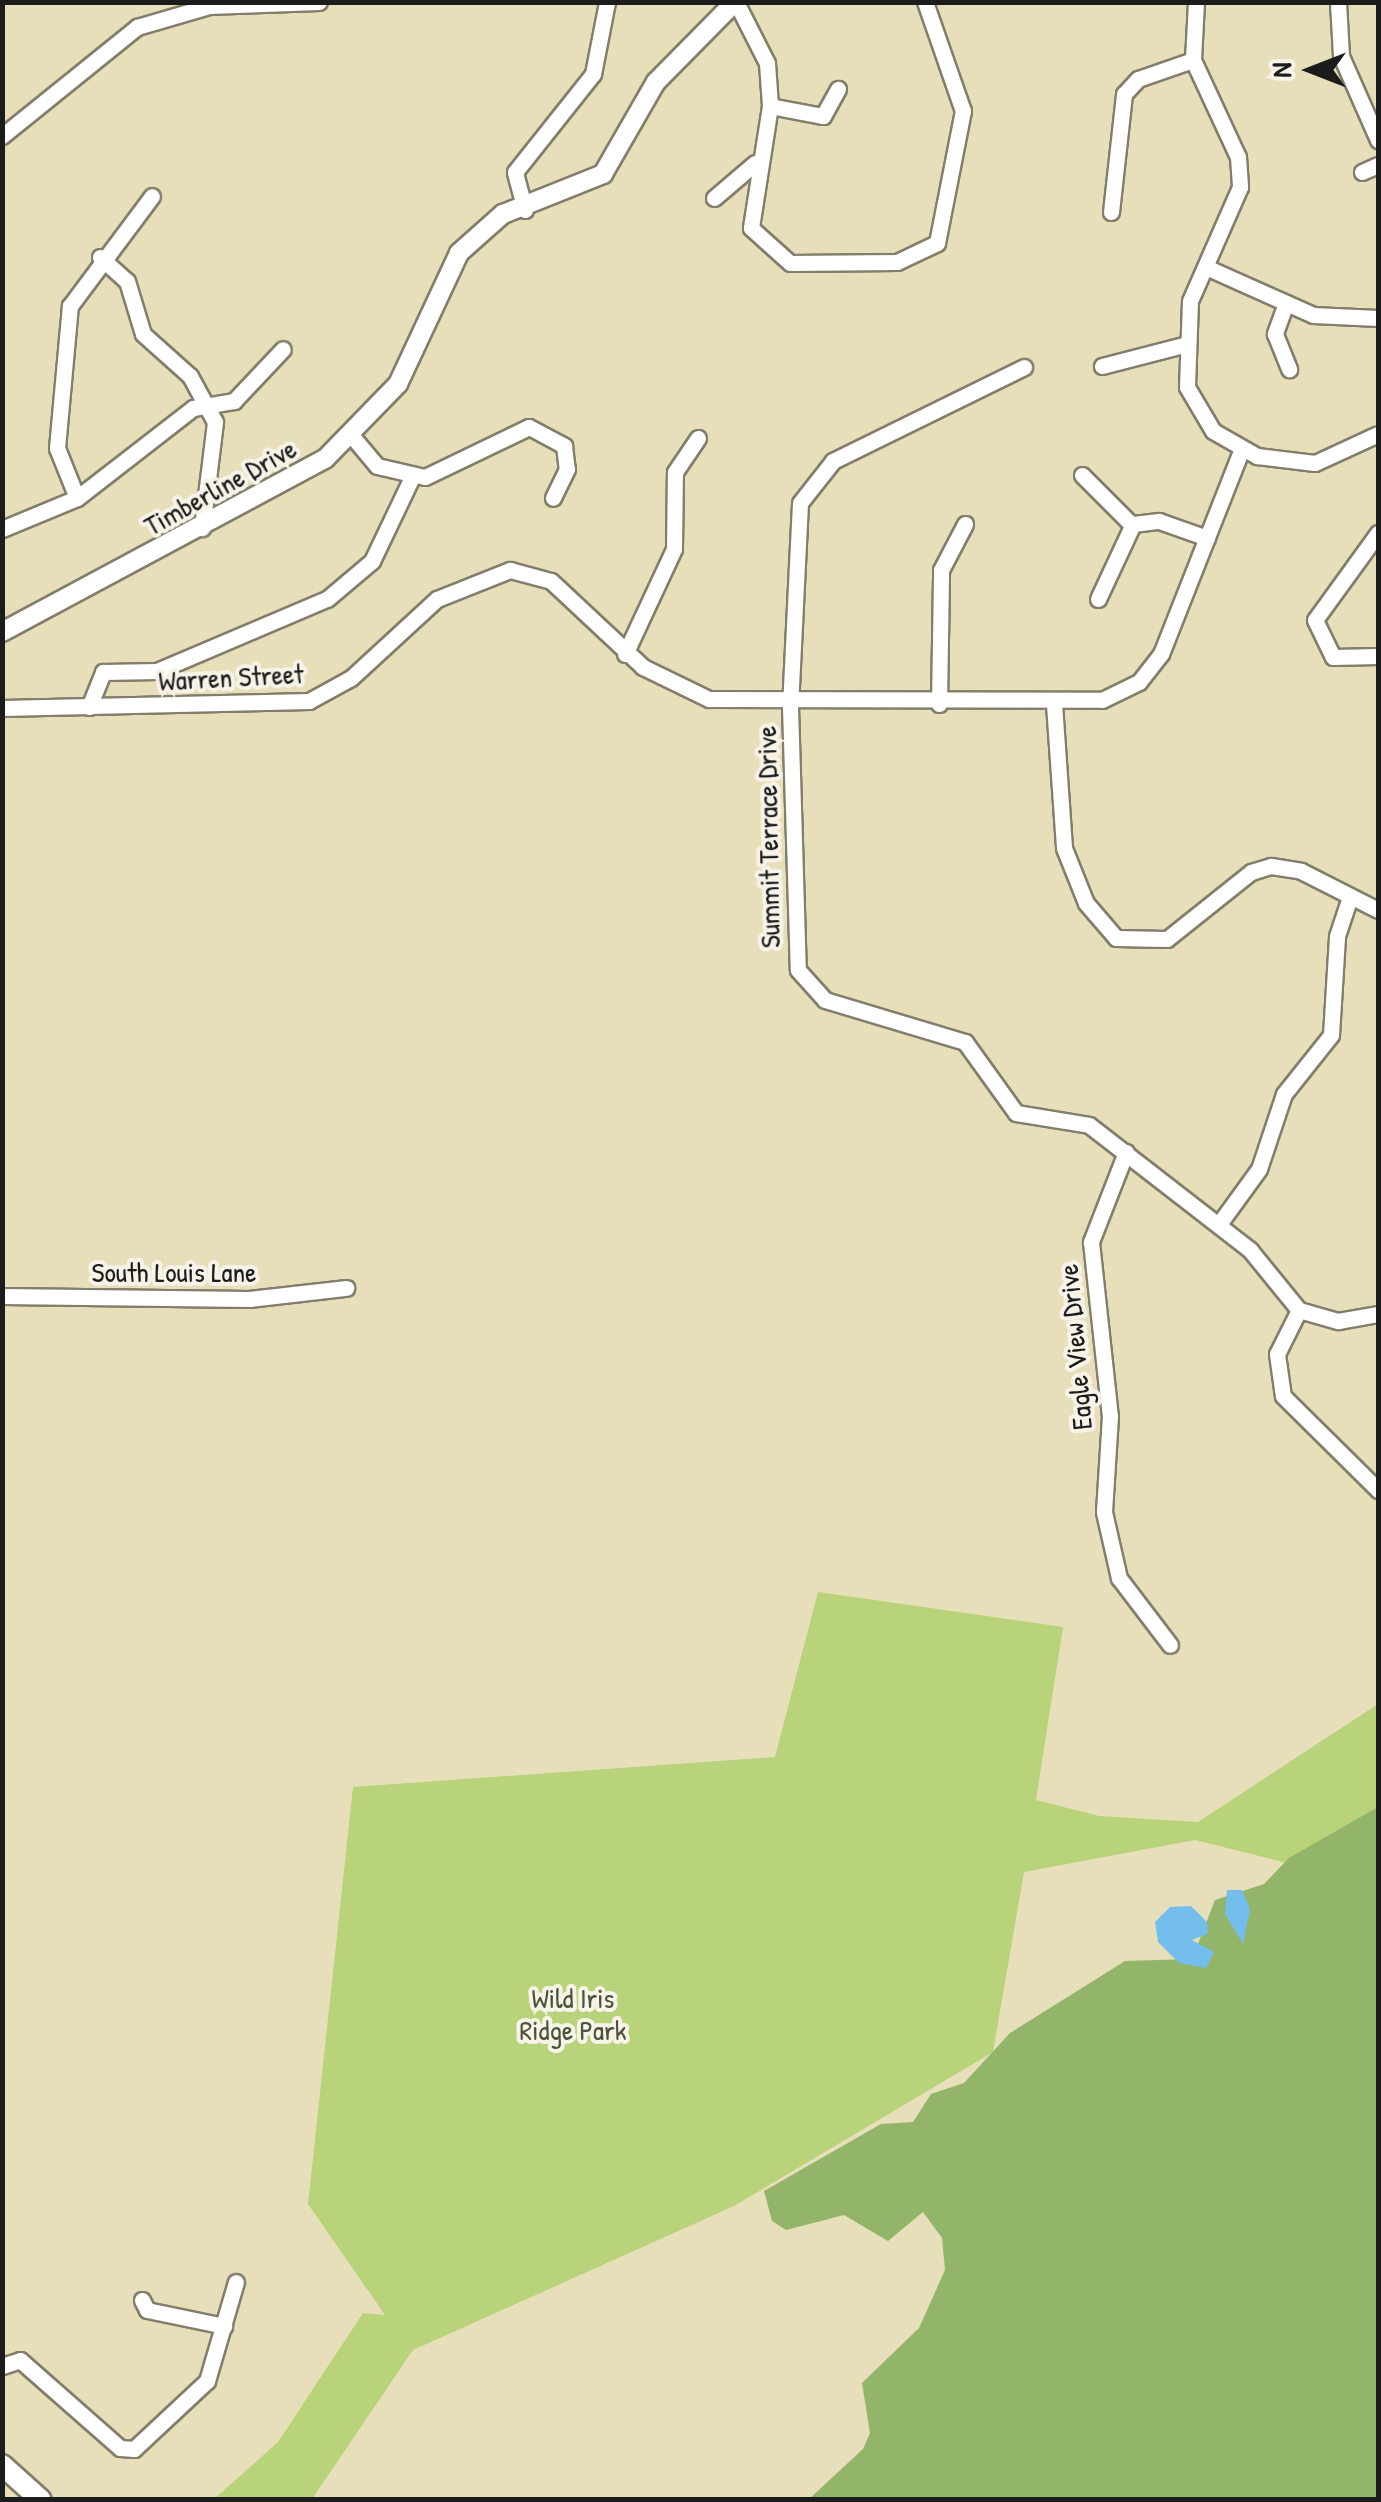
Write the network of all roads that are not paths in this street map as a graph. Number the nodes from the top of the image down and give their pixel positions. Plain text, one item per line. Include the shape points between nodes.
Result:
1 (319, 2) edge
2 (607, 2) edge
3 (736, 2) edge
4 (924, 2) edge
5 (1196, 2) edge
6 (1338, 2) edge
7 (1193, 60) junction
8 (838, 89) dead end
9 (770, 106) junction
10 (2, 136) edge
11 (1378, 140) edge
12 (755, 163) junction
13 (1378, 166) edge
14 (1362, 172) dead end
15 (152, 196) dead end
16 (714, 198) dead end
17 (526, 210) junction
18 (1111, 212) dead end
19 (100, 257) junction
20 (1208, 268) junction
21 (1286, 303) junction
22 (1378, 318) edge
23 (1183, 344) junction
24 (283, 349) dead end
25 (1102, 366) dead end
26 (1024, 367) dead end
27 (1289, 369) dead end
28 (205, 405) junction
29 (1378, 434) edge
30 (350, 435) junction
31 (698, 438) dead end
32 (1241, 451) junction
33 (1082, 474) dead end
34 (412, 477) junction
35 (78, 498) junction
36 (553, 498) dead end
37 (965, 524) dead end
38 (1132, 525) junction
39 (202, 528) junction
40 (2, 529) edge
41 (1378, 533) edge
42 (1207, 538) junction
43 (1098, 598) dead end
44 (2, 632) edge
45 (625, 654) junction
46 (1378, 656) edge
47 (939, 704) junction
48 (1054, 704) junction
49 (790, 706) junction
50 (89, 707) junction
51 (2, 708) edge
52 (1350, 897) junction
53 (1378, 910) edge
54 (1126, 1152) junction
55 (1220, 1224) junction
56 (346, 1288) dead end
57 (2, 1296) edge
58 (1299, 1310) junction
59 (1378, 1314) edge
60 (1378, 1490) edge
61 (1170, 1645) dead end
62 (236, 2282) dead end
63 (142, 2300) dead end
64 (224, 2326) junction
65 (9, 2362) edge
66 (2, 2465) edge
67 (41, 2500) edge

1 - 10 street via 208,6 148,22 85,60
2 - 17 street via 593,74 515,172
3 - 9 street via 766,63
3 - 17 street, Timberline Drive via 656,82 603,174
4 - 12 street via 963,111 936,242 896,262 778,258 751,228
5 - 7 street
6 - 11 street via 1341,56
7 - 18 street via 1138,79 1124,94
7 - 20 street via 1238,157 1236,203
8 - 9 street via 823,116
9 - 12 street
12 - 16 street
13 - 14 street
15 - 19 street
17 - 30 street, Timberline Drive via 503,214 459,252 418,351
19 - 28 street via 128,281 144,334 190,376
19 - 35 street via 76,288 57,448
20 - 21 street
20 - 23 street
21 - 22 street via 1344,323
21 - 27 street via 1275,334
23 - 25 street
23 - 32 street via 1187,387 1213,431
24 - 28 street via 234,401
26 - 49 street via 816,474 793,537
28 - 35 street
28 - 39 street via 216,442 200,494
29 - 32 street via 1316,463
30 - 34 street via 377,466
30 - 39 street, Timberline Drive via 292,482
31 - 45 street via 675,472 674,549
32 - 42 street, Warren Street
33 - 38 street
34 - 36 street via 529,427 564,446 567,468
34 - 50 street via 372,561 327,599 157,671 103,672
35 - 40 street
37 - 47 street via 942,570
38 - 42 street via 1155,520
38 - 43 street
39 - 44 street, Timberline Drive
41 - 46 street via 1315,620 1334,656
42 - 48 street, Warren Street via 1147,674 1112,697
45 - 49 street, Warren Street via 709,699
45 - 50 street, Warren Street via 551,580 490,572 402,623 350,678 308,702
47 - 48 street, Warren Street
47 - 49 street, Warren Street
48 - 52 street via 1064,848 1086,903 1116,938 1174,936 1265,867 1294,868
49 - 54 street, Summit Terrace Drive via 794,943 803,980 825,1000 966,1042 1016,1113 1084,1122
50 - 51 street, Warren Street
52 - 53 street
52 - 55 street via 1337,936 1331,1036 1284,1094 1258,1169
54 - 55 street, Summit Terrace Drive
54 - 61 street, Eagle View Drive via 1091,1242 1110,1416 1104,1512 1119,1578
55 - 58 street, Summit Terrace Drive
56 - 57 street, South Louis Lane via 249,1299
58 - 59 street via 1338,1322
58 - 60 street via 1277,1354 1283,1396
62 - 64 street
63 - 64 street via 147,2310
64 - 65 street via 207,2381 133,2453
66 - 67 main road

